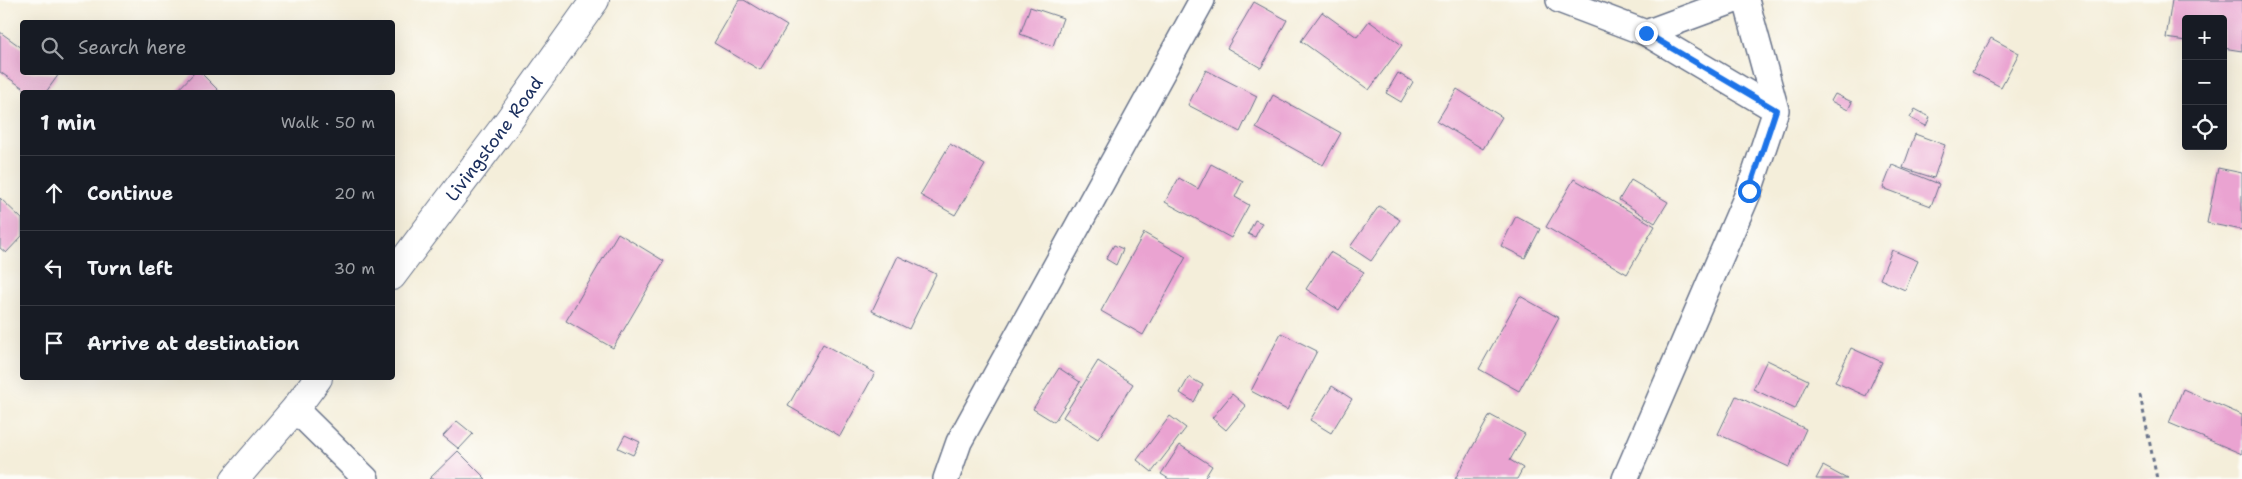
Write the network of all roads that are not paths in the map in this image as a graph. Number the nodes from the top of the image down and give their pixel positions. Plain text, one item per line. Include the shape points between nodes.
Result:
1 (595, 0) edge
2 (1202, 0) edge
3 (1560, 0) edge
4 (1735, 0) edge
5 (1746, 0) edge
6 (1646, 33) junction
7 (1776, 110) junction
8 (395, 272) edge
9 (317, 380) edge
10 (295, 409) junction
11 (235, 479) edge
12 (366, 479) edge
13 (946, 479) edge
14 (1625, 479) edge

1 - 8 highway, Livingstone Road
2 - 13 street via 959,442
3 - 6 street
4 - 6 street
5 - 7 street
6 - 7 street
7 - 14 street via 1749,191
9 - 10 highway
10 - 11 highway
10 - 12 street

